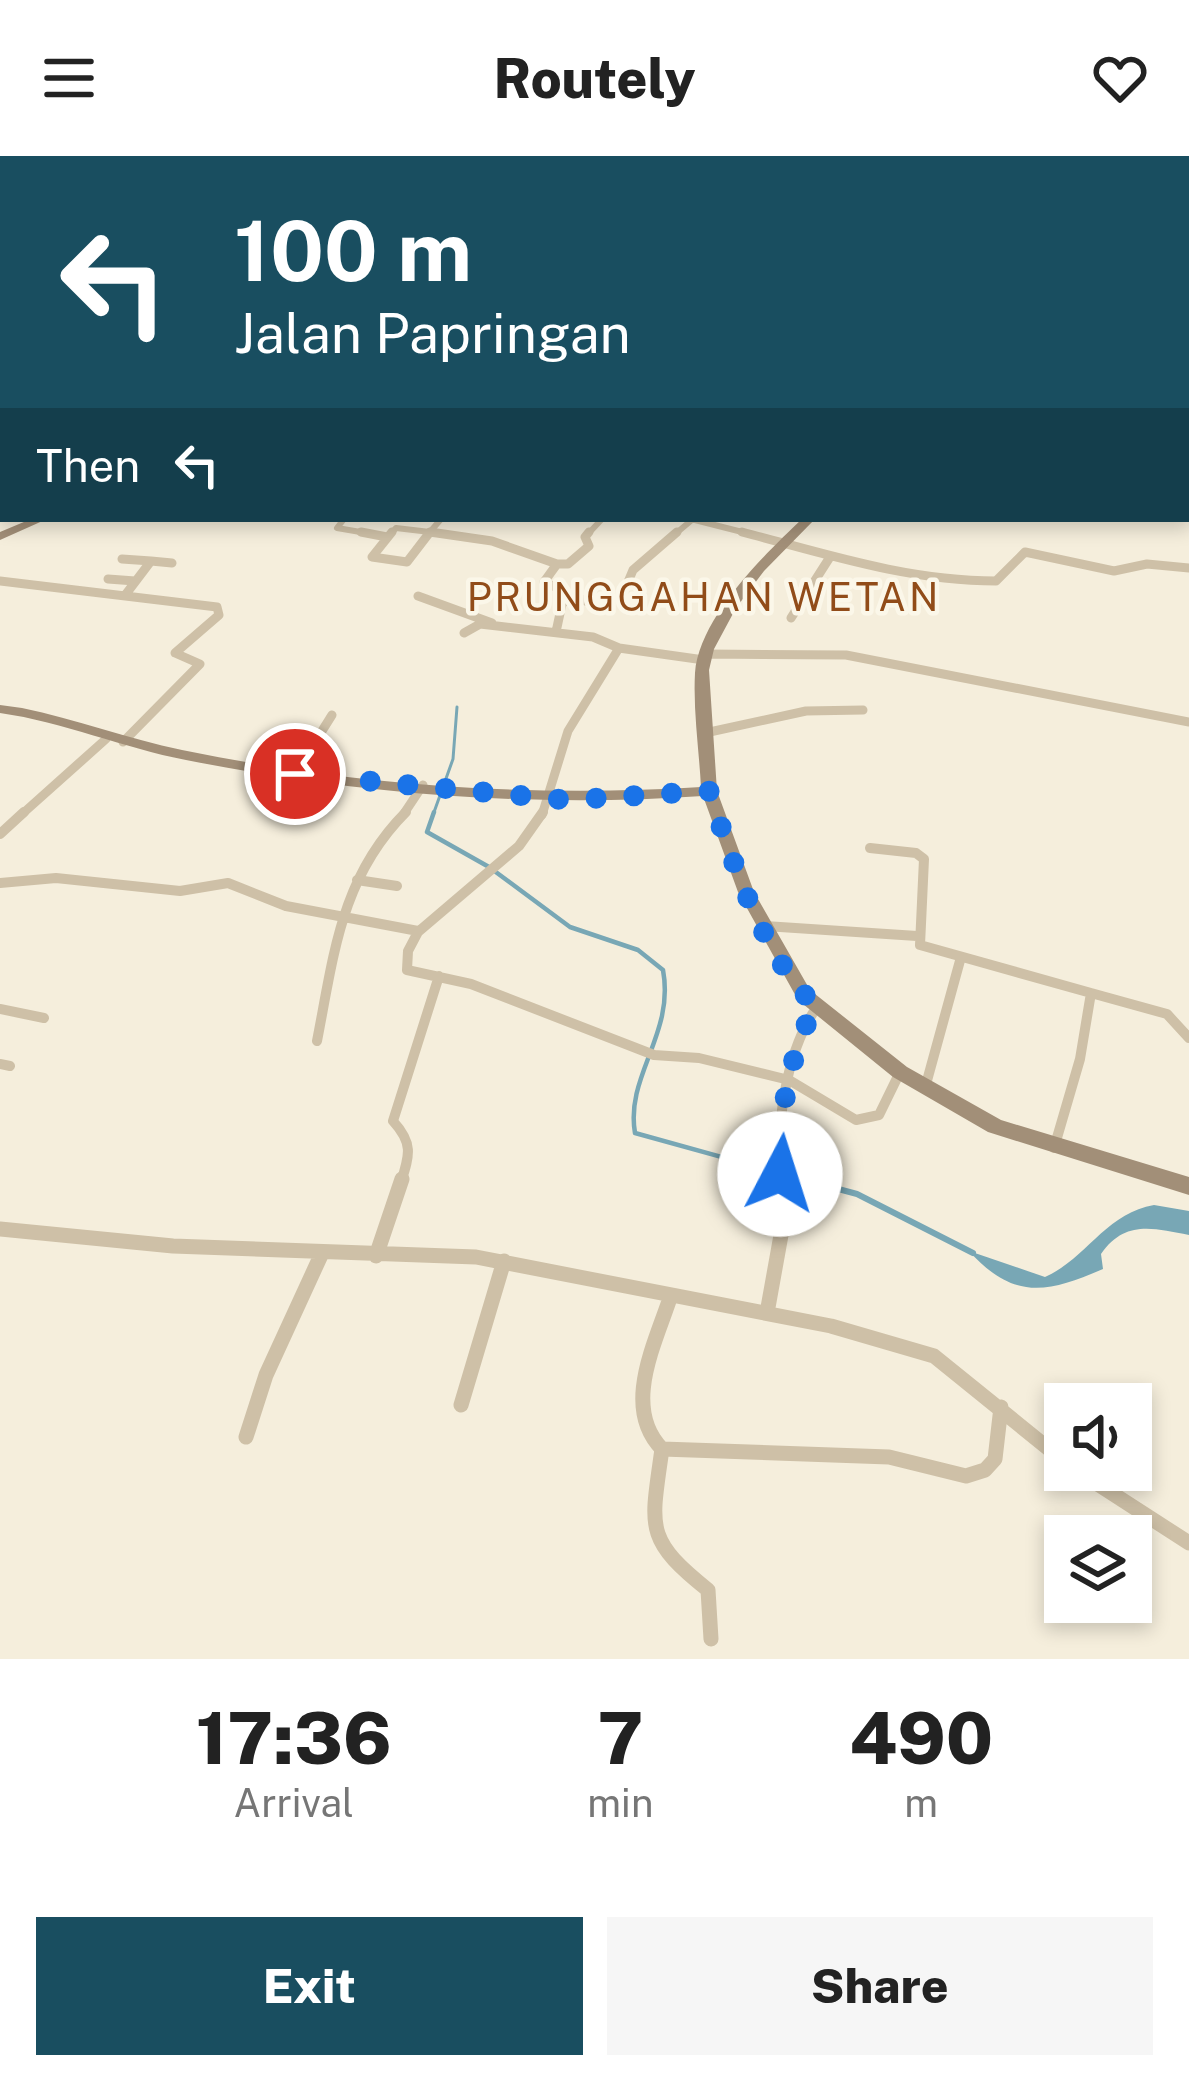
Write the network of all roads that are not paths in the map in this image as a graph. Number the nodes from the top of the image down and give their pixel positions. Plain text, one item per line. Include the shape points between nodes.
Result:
1 (342, 522) edge
2 (438, 522) edge
3 (599, 522) edge
4 (689, 522) edge
5 (703, 522) edge
6 (806, 522) edge
7 (429, 532) junction
8 (387, 537) junction
9 (782, 544) junction
10 (830, 557) junction
11 (122, 559) dead end
12 (151, 561) junction
13 (172, 563) dead end
14 (557, 564) junction
15 (1189, 568) edge
16 (108, 579) dead end
17 (0, 580) edge
18 (135, 581) junction
19 (628, 582) dead end
20 (126, 594) junction
21 (418, 596) dead end
22 (570, 598) junction
23 (592, 604) dead end
24 (791, 618) dead end
25 (500, 626) junction
26 (556, 632) junction
27 (464, 633) dead end
28 (619, 648) junction
29 (705, 657) junction
30 (0, 709) edge
31 (863, 710) dead end
32 (332, 715) dead end
33 (1189, 722) edge
34 (705, 733) junction
35 (115, 740) junction
36 (295, 774) junction
37 (423, 785) junction
38 (709, 791) junction
39 (547, 798) junction
40 (0, 834) edge
41 (870, 848) dead end
42 (357, 880) junction
43 (0, 883) edge
44 (397, 886) dead end
45 (346, 917) junction
46 (765, 926) junction
47 (418, 931) junction
48 (917, 935) junction
49 (961, 957) junction
50 (439, 976) junction
51 (1090, 993) junction
52 (817, 1007) junction
53 (0, 1009) edge
54 (44, 1018) dead end
55 (1189, 1038) edge
56 (317, 1041) dead end
57 (900, 1072) junction
58 (789, 1080) junction
59 (925, 1088) junction
60 (1054, 1148) junction
61 (1189, 1186) edge
62 (0, 1229) edge
63 (322, 1253) junction
64 (376, 1256) junction
65 (504, 1261) junction
66 (671, 1295) junction
67 (766, 1313) junction
68 (463, 1399) dead end
69 (1001, 1407) junction
70 (246, 1437) dead end
71 (1044, 1444) edge
72 (662, 1449) junction
73 (1109, 1491) edge
74 (1189, 1543) edge
75 (711, 1640) dead end

1 - 8 street via 338,529
2 - 7 street
3 - 14 street via 585,537 589,546
4 - 19 street
5 - 9 street
6 - 9 street
7 - 8 street via 398,528
7 - 8 street via 406,562 372,557
7 - 14 street via 492,541
9 - 10 street
9 - 29 street
10 - 15 street via 976,582 1000,578 1025,552 1114,571
10 - 24 street
11 - 12 street
12 - 13 street
12 - 18 street
14 - 22 street via 543,581
16 - 18 street
17 - 20 street
18 - 20 street
20 - 35 street via 219,612 176,653 200,664
21 - 25 street
22 - 23 street
22 - 26 street
25 - 26 street
25 - 27 street via 476,624
26 - 28 street
28 - 29 street
28 - 39 street via 562,743
29 - 33 street via 846,656
29 - 34 street
30 - 35 street
31 - 34 street via 806,711
32 - 36 street
34 - 38 street
35 - 36 street
35 - 40 street
36 - 37 street
37 - 39 street
37 - 42 street
38 - 39 street
38 - 46 street via 734,867
39 - 47 street via 533,831
41 - 48 street via 924,859
42 - 44 street
42 - 45 street
43 - 45 street via 56,878 180,891 228,883 286,906
45 - 47 street
45 - 56 street
46 - 48 street
46 - 52 street
47 - 50 street via 405,968
48 - 49 street via 920,945
49 - 51 street
49 - 59 street
50 - 58 street via 637,1050
50 - 64 street via 396,1114 410,1153
51 - 55 street via 1162,1012
51 - 60 street
52 - 57 street
52 - 58 street
53 - 54 street
57 - 58 street via 888,1103 866,1121 839,1115
57 - 59 street
58 - 67 street via 778,1158 782,1224
59 - 60 street
60 - 61 street
62 - 63 street
63 - 64 street
63 - 70 street
64 - 65 street
65 - 66 street
65 - 68 street
66 - 67 street
66 - 72 street via 643,1411 645,1431
67 - 69 street via 934,1356
69 - 71 street
69 - 72 street via 995,1459 966,1476 889,1457
72 - 75 street via 663,1550 708,1590
73 - 74 street

